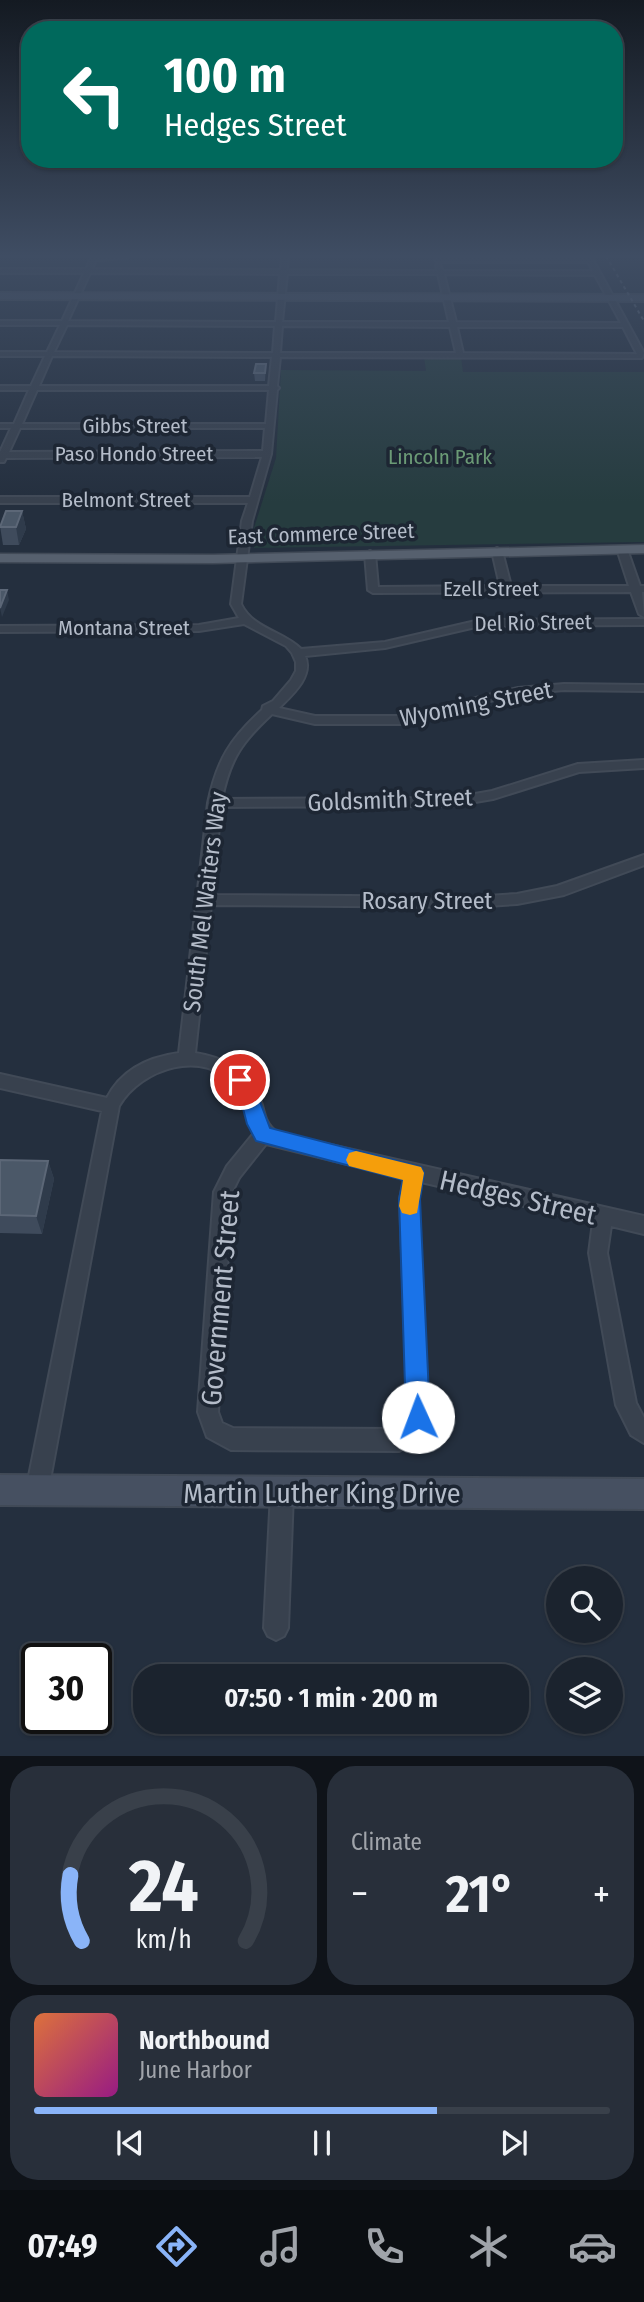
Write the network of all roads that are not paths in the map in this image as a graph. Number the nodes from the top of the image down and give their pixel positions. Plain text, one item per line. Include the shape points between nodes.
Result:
1 (57, 338) edge
2 (278, 338) edge
3 (456, 338) edge
4 (632, 338) edge
5 (0, 354) edge
6 (50, 354) junction
7 (277, 354) junction
8 (460, 355) junction
9 (275, 387) junction
10 (0, 388) edge
11 (35, 388) junction
12 (0, 426) edge
13 (16, 426) junction
14 (271, 426) junction
15 (267, 454) junction
16 (1, 457) edge
17 (0, 500) edge
18 (253, 500) junction
19 (622, 549) junction
20 (644, 549) edge
21 (497, 551) junction
22 (370, 554) junction
23 (0, 558) edge
24 (241, 558) junction
25 (506, 589) junction
26 (640, 589) edge
27 (644, 614) edge
28 (247, 620) junction
29 (644, 622) edge
30 (413, 626) dead end
31 (0, 629) edge
32 (423, 636) junction
33 (299, 653) junction
34 (644, 688) edge
35 (267, 709) junction
36 (644, 764) edge
37 (215, 803) junction
38 (644, 860) edge
39 (205, 900) junction
40 (186, 1059) junction
41 (0, 1081) edge
42 (111, 1106) junction
43 (263, 1135) junction
44 (414, 1173) junction
45 (603, 1216) junction
46 (644, 1225) edge
47 (644, 1432) edge
48 (0, 1491) edge
49 (37, 1491) junction
50 (282, 1493) junction
51 (644, 1494) edge
52 (276, 1628) dead end

1 - 6 street
2 - 7 street
3 - 8 street
4 - 8 street via 642,356
5 - 6 street
6 - 7 street
6 - 11 street
7 - 8 street
7 - 9 street
9 - 11 street
9 - 14 street
10 - 11 street
11 - 13 street
12 - 13 street, Gibbs Street
13 - 14 street, Gibbs Street
13 - 16 street
14 - 15 street
15 - 16 street, Paso Hondo Street
15 - 18 street
17 - 18 street, Belmont Street
18 - 24 street
19 - 20 main road, East Commerce Street
19 - 21 main road, East Commerce Street
19 - 26 street
21 - 22 main road, East Commerce Street
21 - 25 street
22 - 24 main road, East Commerce Street
22 - 25 street, Ezell Street via 373,590
23 - 24 main road, East Commerce Street
24 - 28 street via 236,604
25 - 26 street, Ezell Street
26 - 27 street
28 - 31 street, Montana Street via 200,628
28 - 33 street
29 - 32 street, Del Rio Street via 480,623
30 - 32 street
32 - 33 street, Del Rio Street via 385,645
33 - 35 street, South Mel Waiters Way via 303,669 298,683
34 - 35 street, Wyoming Street via 518,691 430,715 384,721 315,720
35 - 37 street, South Mel Waiters Way via 228,756
36 - 37 street, Goldsmith Street via 578,768 493,795 452,802
37 - 39 street, South Mel Waiters Way
38 - 39 street, Rosary Street via 559,891 517,899
39 - 40 street, South Mel Waiters Way
40 - 42 street via 139,1073
40 - 43 street via 216,1064 240,1080
41 - 42 street
42 - 49 street
43 - 44 street, Hedges Street
43 - 44 street, Government Street via 223,1192 208,1412 214,1430 231,1439 399,1440 411,1433 418,1417 409,1199
44 - 45 street, Hedges Street
45 - 46 street, Hedges Street
45 - 47 street via 598,1252 626,1405
48 - 49 main road, Martin Luther King Drive
49 - 50 main road, Martin Luther King Drive
50 - 51 main road, Martin Luther King Drive
50 - 52 street

